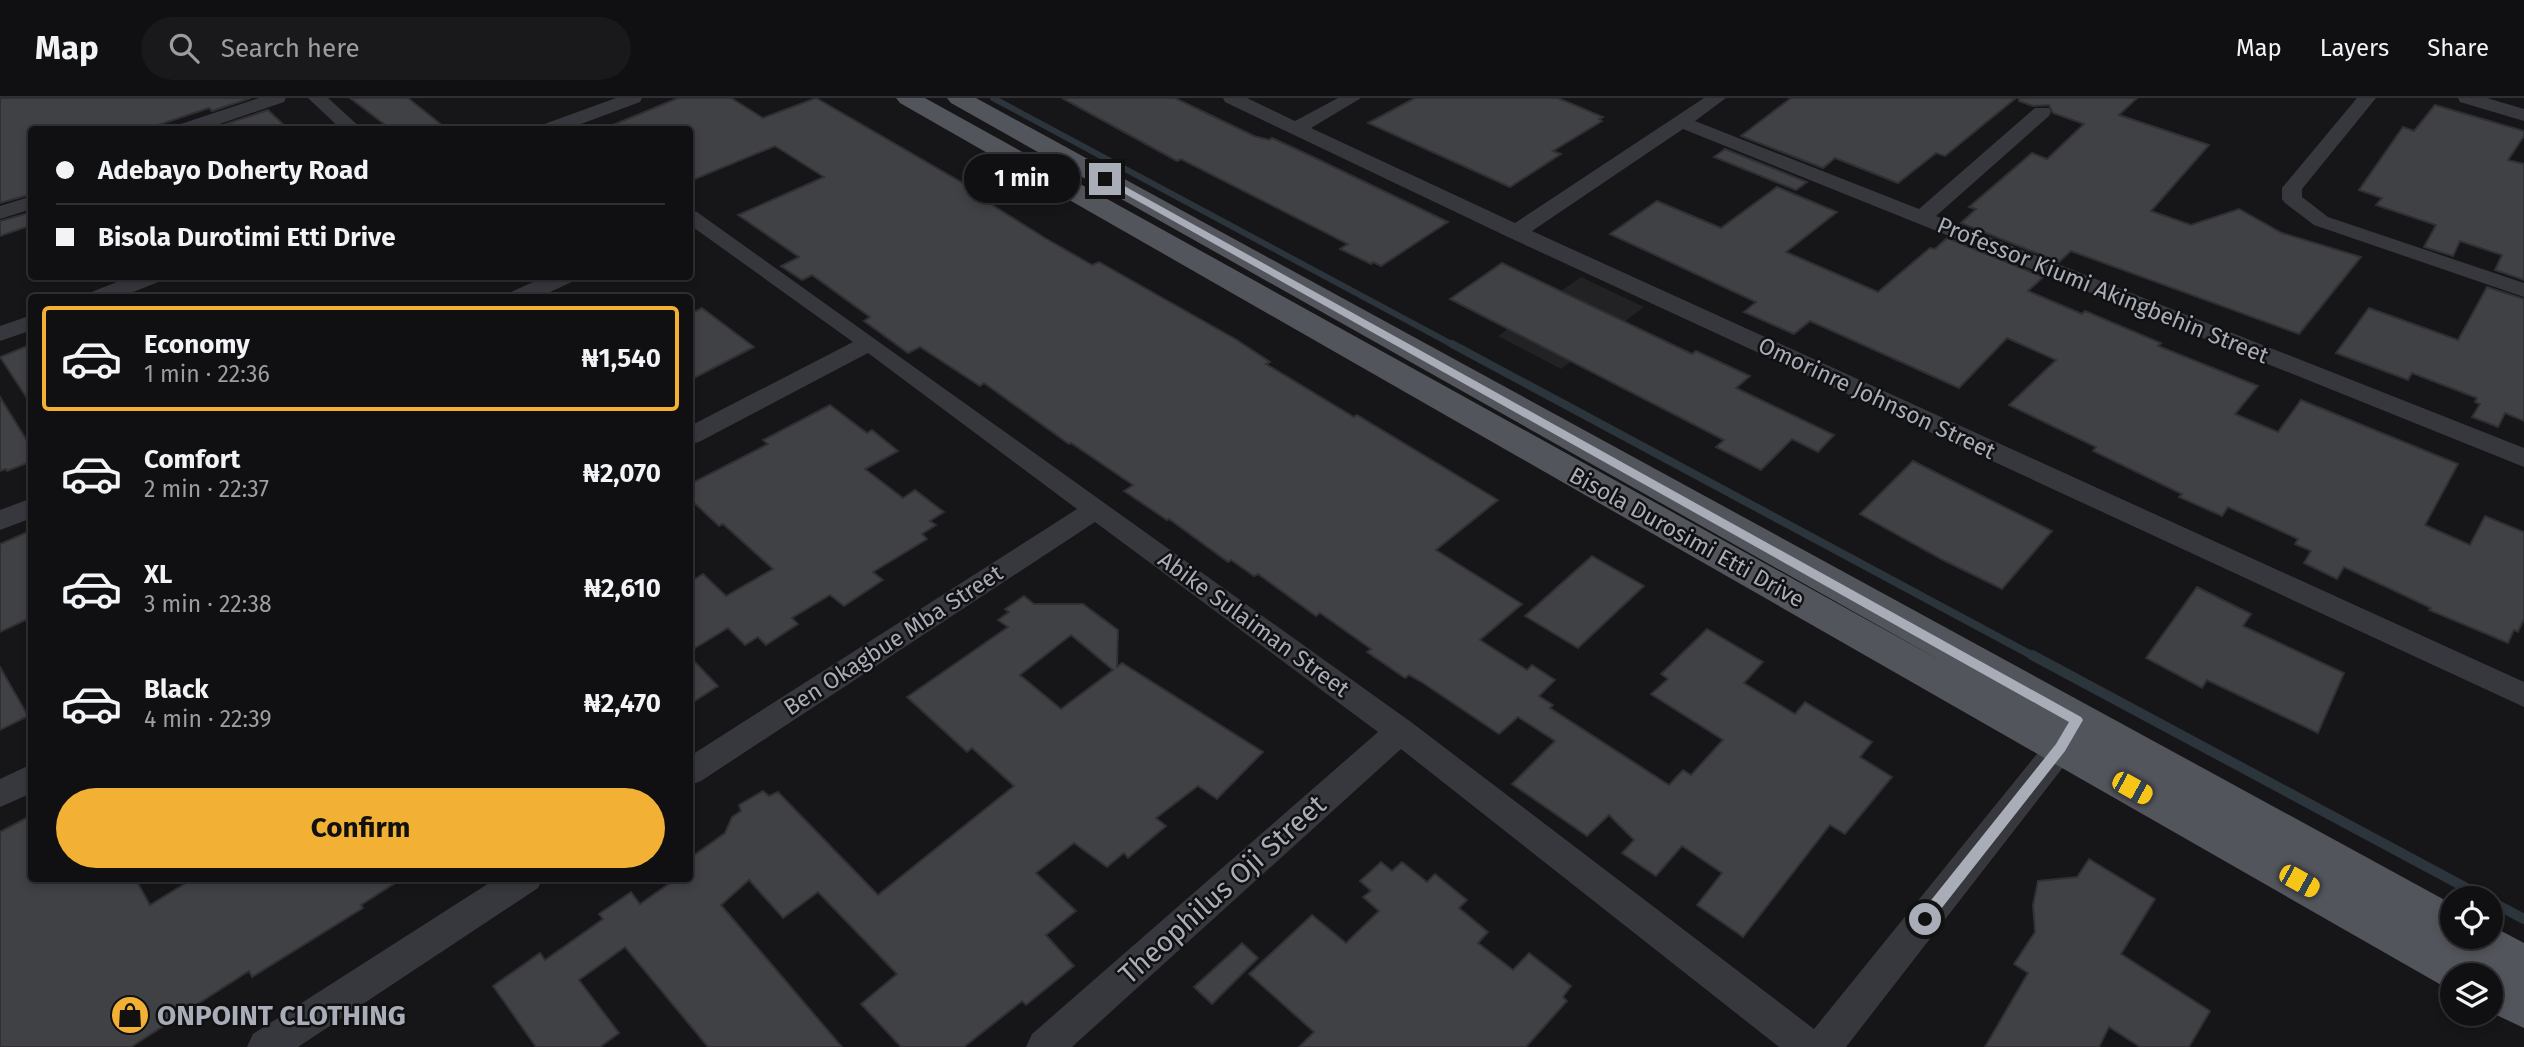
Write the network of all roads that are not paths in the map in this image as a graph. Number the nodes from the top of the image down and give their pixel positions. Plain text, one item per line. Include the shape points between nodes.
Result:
1 (276, 98) edge
2 (317, 98) edge
3 (633, 98) edge
4 (908, 98) edge
5 (959, 98) edge
6 (1232, 98) edge
7 (1352, 98) edge
8 (1717, 98) edge
9 (2367, 98) edge
10 (2467, 98) edge
11 (2042, 111) dead end
12 (2524, 115) edge
13 (1681, 122) junction
14 (572, 125) edge
15 (194, 126) edge
16 (350, 126) edge
17 (1296, 128) junction
18 (28, 203) edge
19 (0, 213) edge
20 (1922, 218) junction
21 (693, 221) edge
22 (1516, 232) junction
23 (143, 280) edge
24 (557, 280) edge
25 (2524, 290) edge
26 (107, 294) edge
27 (526, 294) edge
28 (28, 324) edge
29 (0, 334) edge
30 (869, 343) junction
31 (693, 434) edge
32 (2524, 458) edge
33 (1096, 509) junction
34 (28, 510) edge
35 (0, 521) edge
36 (2524, 695) edge
37 (1399, 731) junction
38 (2068, 734) junction
39 (693, 770) edge
40 (28, 779) edge
41 (0, 794) edge
42 (520, 882) edge
43 (2440, 920) edge
44 (2493, 949) edge
45 (2446, 963) edge
46 (2524, 966) edge
47 (2503, 995) edge
48 (2524, 1007) edge
49 (266, 1047) edge
50 (1045, 1047) edge
51 (1808, 1047) edge
52 (1823, 1047) edge

1 - 15 street
2 - 16 street
3 - 14 street
4 - 38 main road, Bisola Durosimi Etti Drive
5 - 38 main road
6 - 17 street, Omorinre Johnson Street
7 - 17 street
8 - 13 street
9 - 25 street via 2292,188 2292,199 2321,221
10 - 12 street
11 - 20 street
13 - 20 street, Professor Kiumi Akingbehin Street
13 - 22 street
17 - 22 street, Omorinre Johnson Street
18 - 19 street
20 - 32 street, Professor Kiumi Akingbehin Street
21 - 30 street, Abike Sulaiman Street
22 - 36 street, Omorinre Johnson Street
23 - 26 street
24 - 27 street
28 - 29 street
30 - 31 street
30 - 33 street, Abike Sulaiman Street
33 - 37 street, Abike Sulaiman Street
33 - 39 street, Ben Okagbue Mba Street
34 - 35 street
37 - 50 street, Theophilus Oji Street
37 - 51 street, Abike Sulaiman Street
38 - 43 main road
38 - 45 main road, Bisola Durosimi Etti Drive
38 - 52 street
40 - 41 street
42 - 49 street
44 - 46 main road
47 - 48 main road

